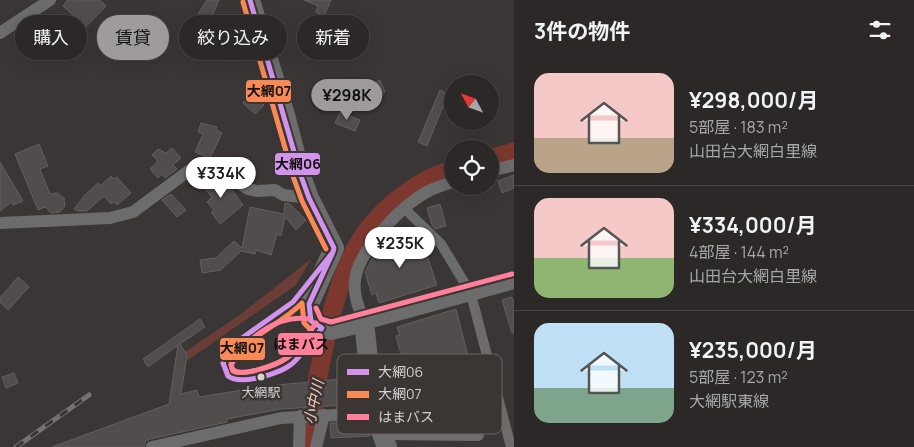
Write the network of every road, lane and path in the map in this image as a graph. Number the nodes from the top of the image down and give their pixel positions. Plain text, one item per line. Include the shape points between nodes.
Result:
1 (50, 0) edge
2 (250, 0) edge
3 (0, 32) edge
4 (514, 165) edge
5 (499, 169) edge
6 (444, 185) edge
7 (309, 198) junction
8 (404, 208) junction
9 (0, 223) edge
10 (514, 280) edge
11 (464, 282) dead end
12 (473, 302) dead end
13 (364, 322) junction
14 (368, 354) edge
15 (487, 354) edge
16 (502, 410) edge
17 (337, 414) edge
18 (324, 415) junction
19 (300, 416) junction
20 (478, 435) dead end
21 (384, 440) edge
22 (152, 447) edge
23 (299, 447) edge
24 (316, 447) edge
25 (512, 447) edge

1 - 3 street
2 - 7 main road
4 - 5 street
6 - 8 street
7 - 9 street via 283,195 275,190 248,189 216,167 198,164 133,212 110,218
7 - 13 main road via 334,248 309,304 311,320 330,330
8 - 11 street via 441,244
8 - 13 street via 379,236 357,271 355,296
10 - 13 street
12 - 15 street
13 - 14 main road
16 - 25 street
17 - 18 street
18 - 19 street
18 - 24 street
19 - 22 street
19 - 23 street
20 - 21 street

